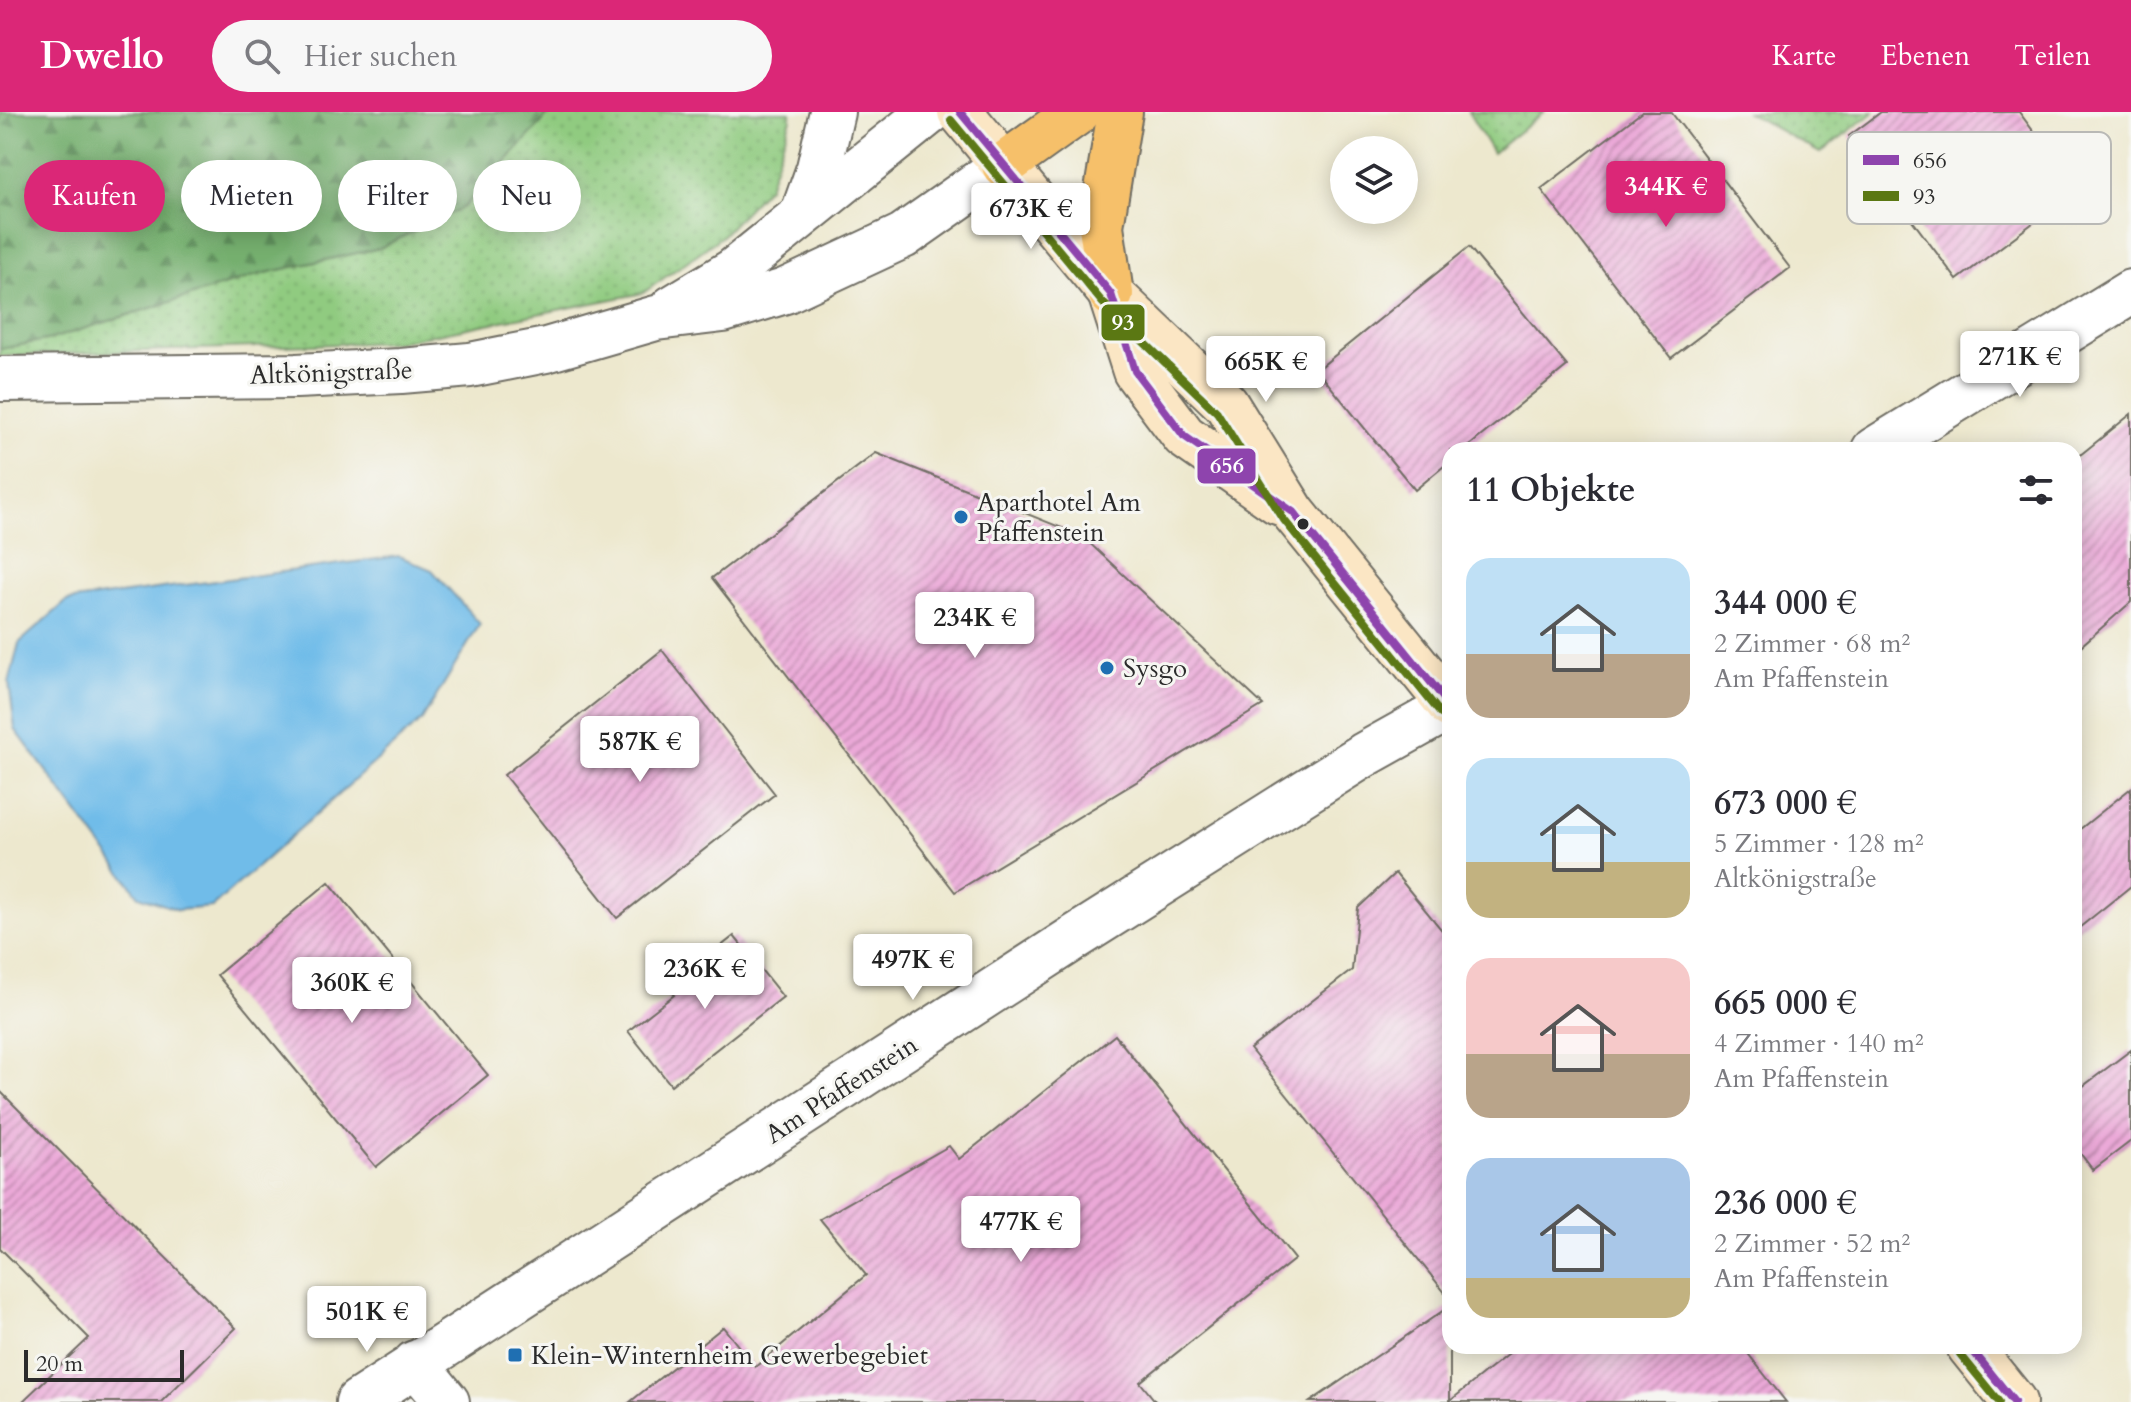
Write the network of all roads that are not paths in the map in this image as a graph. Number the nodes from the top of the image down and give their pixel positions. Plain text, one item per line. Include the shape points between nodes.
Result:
1 (832, 112) edge
2 (930, 112) edge
3 (960, 112) edge
4 (1078, 112) edge
5 (1120, 112) edge
6 (1004, 165) junction
7 (803, 213) junction
8 (2131, 292) edge
9 (1111, 294) junction
10 (656, 318) junction
11 (0, 379) edge
12 (1887, 442) edge
13 (1442, 697) edge
14 (1442, 711) edge
15 (1975, 1354) edge
16 (415, 1363) junction
17 (358, 1402) edge
18 (447, 1402) edge
19 (2014, 1402) edge

1 - 7 street
2 - 7 street, Altkönigstraße
3 - 6 main road
4 - 6 highway
5 - 9 highway via 1101,226
6 - 9 main road
6 - 10 street, Altkönigstraße via 903,236 785,291 723,310
7 - 10 street, Altkönigstraße via 733,271
8 - 12 street
9 - 13 main road via 1226,404 1293,512
10 - 11 street, Altkönigstraße via 546,350 470,365 296,376
14 - 16 street, Am Pfaffenstein via 1074,938
15 - 19 main road
16 - 17 street, Am Pfaffenstein
16 - 18 street

